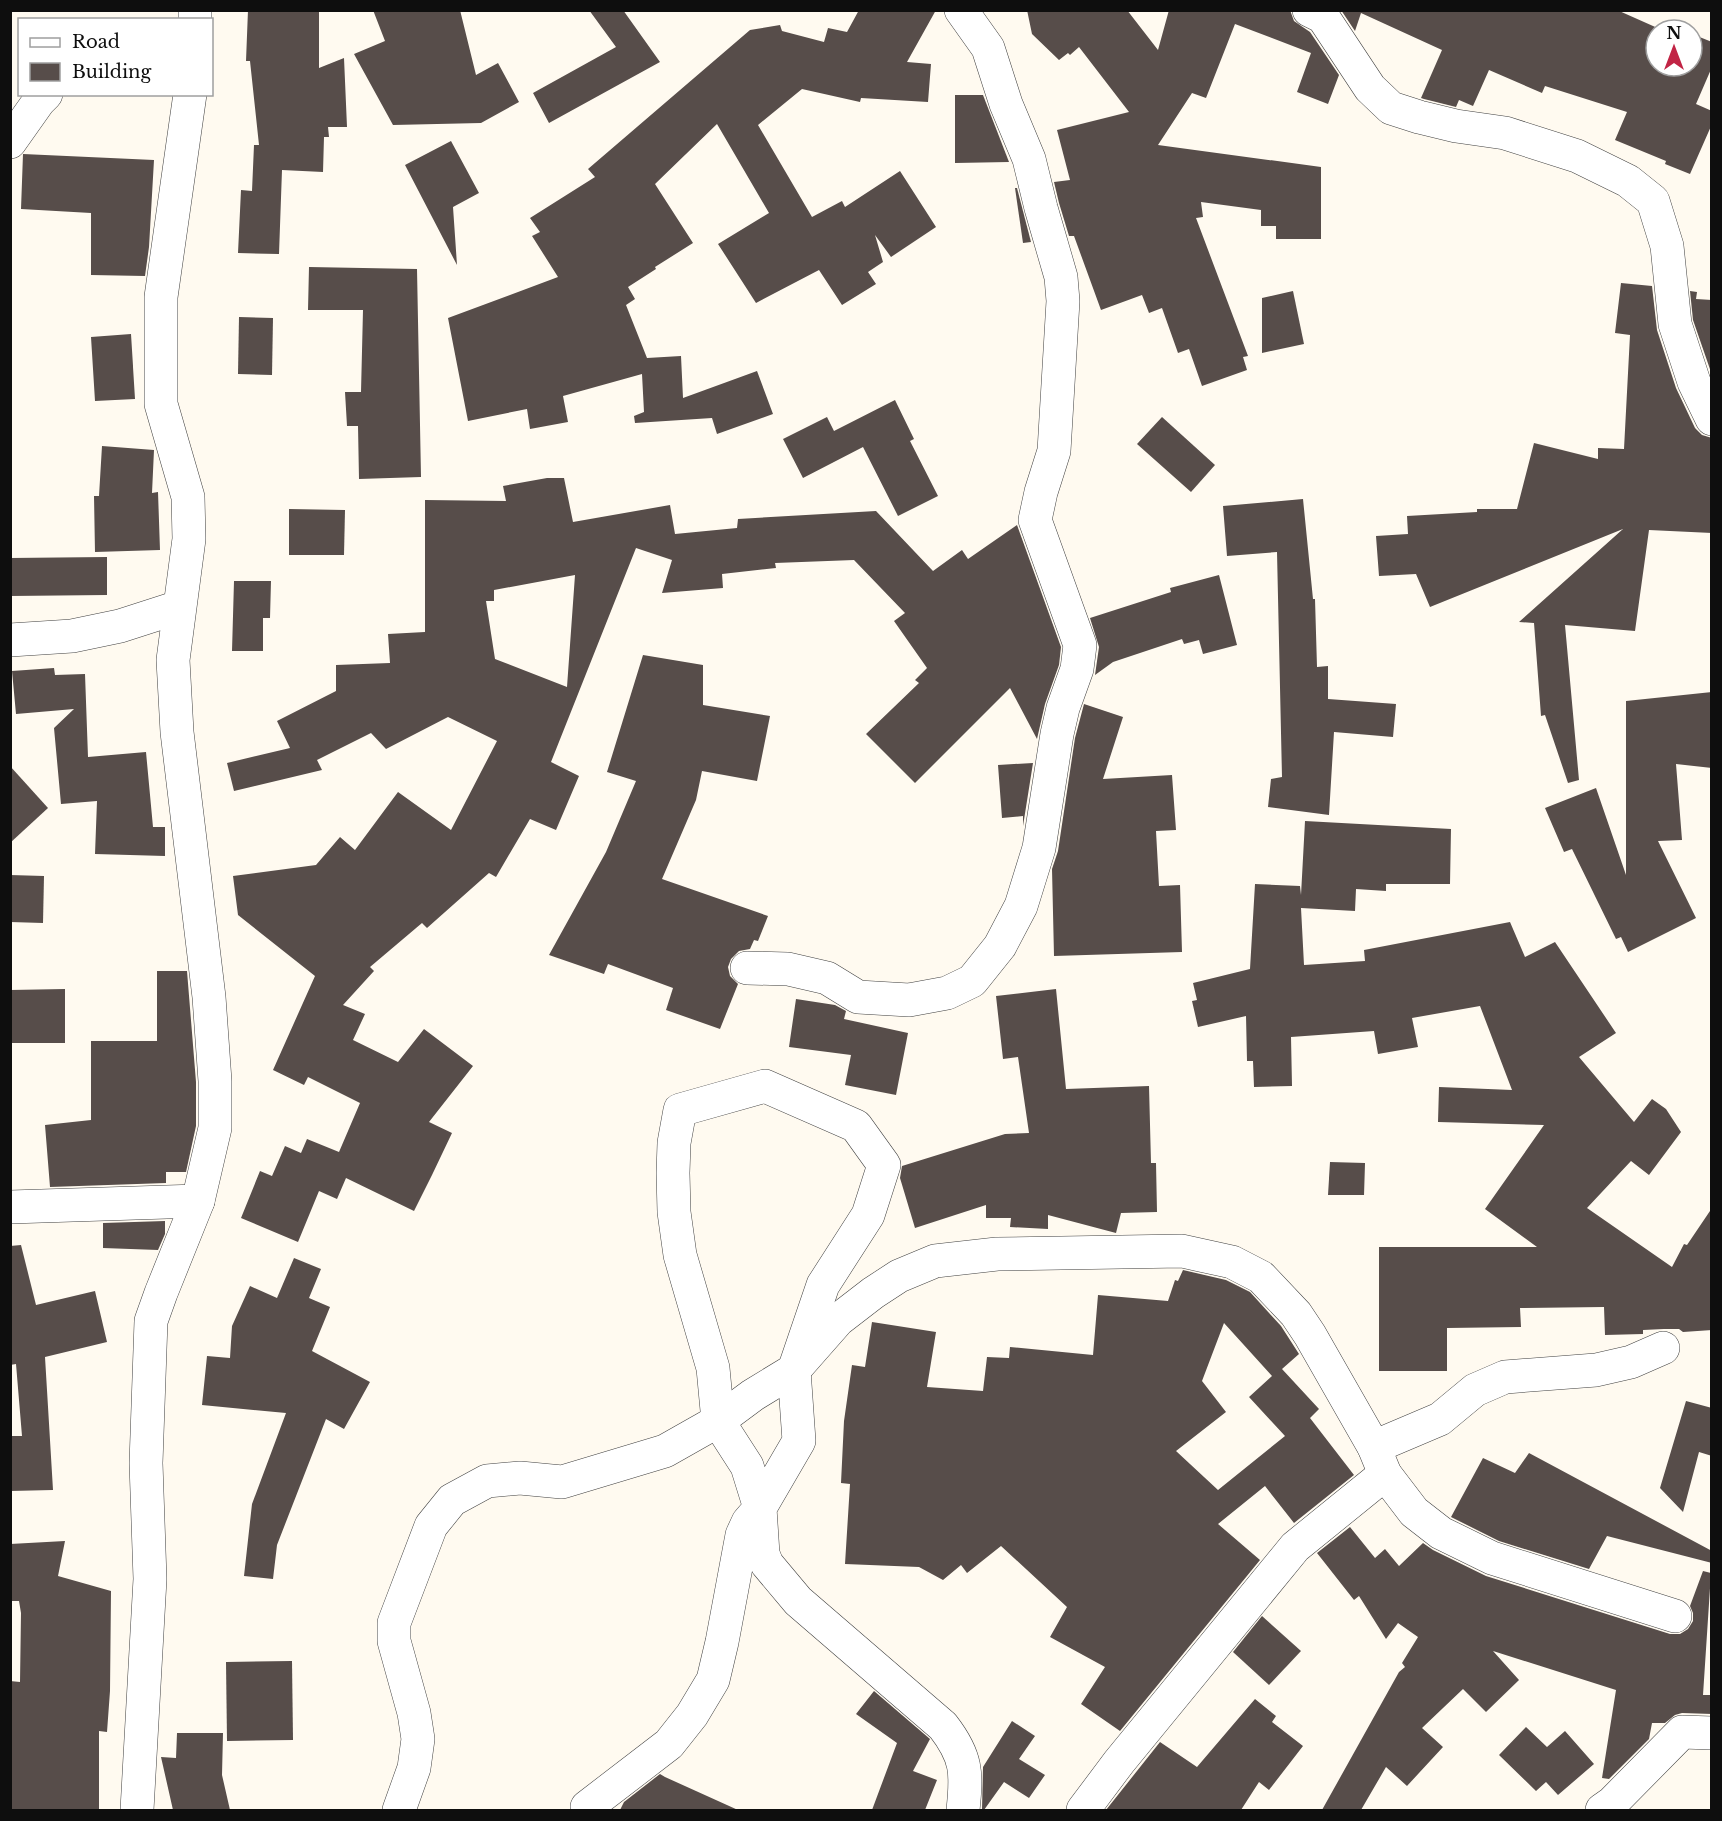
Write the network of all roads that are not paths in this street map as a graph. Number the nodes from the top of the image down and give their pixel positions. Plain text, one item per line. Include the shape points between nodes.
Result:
1 (961, 10) edge
2 (1309, 10) edge
3 (44, 96) edge
4 (190, 96) edge
5 (10, 142) edge
6 (1712, 419) edge
7 (179, 607) junction
8 (10, 640) edge
9 (747, 968) dead end
10 (198, 1201) junction
11 (10, 1207) edge
12 (1663, 1348) dead end
13 (794, 1370) junction
14 (718, 1421) junction
15 (1379, 1460) junction
16 (760, 1508) junction
17 (1675, 1616) dead end
18 (1712, 1732) edge
19 (587, 1807) dead end
20 (137, 1810) edge
21 (399, 1810) edge
22 (963, 1810) edge
23 (1083, 1810) edge
24 (1602, 1810) edge

1 - 9 street via 988,48 1029,159 1061,277 1054,451 1035,520 1080,645 1077,669 1057,734 1039,848 1021,906 1000,946 972,981 947,993 909,1000 858,997 827,978 788,969
2 - 6 street via 1323,17 1370,88 1392,108 1505,133 1577,156 1628,181 1653,201 1667,246 1675,324 1694,382
3 - 5 street
4 - 7 street via 161,297 161,404 188,497 189,539
7 - 8 street via 72,636
7 - 10 street via 173,660 177,732 209,997 215,1081 215,1128
10 - 11 street
10 - 20 street via 152,1321 146,1463 150,1579
12 - 15 street via 1631,1362 1596,1370 1505,1377 1475,1390
13 - 14 street
13 - 14 street via 823,1285 868,1215 884,1165 856,1126 765,1086 680,1110 674,1143 674,1212 680,1255 713,1368
13 - 15 street via 838,1320 899,1276 935,1261 997,1254 1182,1251 1232,1262 1261,1277 1296,1314
13 - 16 street via 799,1441
14 - 16 street via 747,1466
14 - 21 street via 665,1451 562,1482 520,1478 487,1481 452,1500 431,1526 394,1623 394,1641 418,1739 414,1768
15 - 17 street via 1414,1512 1461,1544 1492,1558
15 - 23 street via 1288,1556
16 - 19 street via 742,1535 713,1680 669,1744
16 - 22 street via 763,1554 771,1570 798,1601 943,1726 957,1744 966,1782
18 - 24 street via 1682,1732

